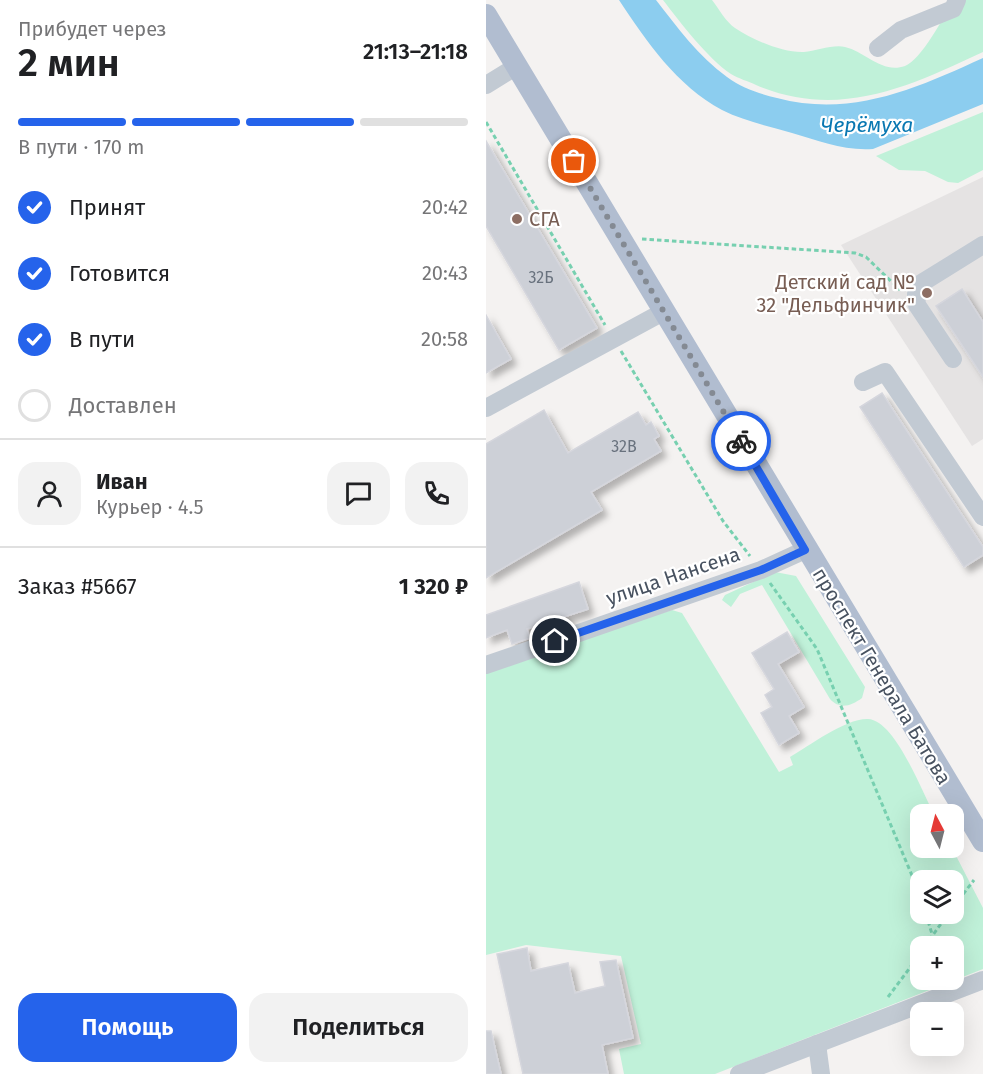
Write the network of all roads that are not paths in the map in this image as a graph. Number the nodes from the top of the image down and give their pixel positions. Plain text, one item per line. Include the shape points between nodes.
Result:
1 (957, 0) edge
2 (486, 15) edge
3 (878, 48) dead end
4 (517, 66) junction
5 (486, 85) edge
6 (983, 245) edge
7 (663, 312) junction
8 (953, 359) dead end
9 (863, 382) dead end
10 (486, 408) edge
11 (983, 517) edge
12 (805, 550) junction
13 (486, 665) edge
14 (983, 841) edge
15 (983, 980) edge
16 (817, 1044) junction
17 (739, 1074) edge
18 (821, 1074) edge

1 - 3 street via 953,9 901,30
2 - 4 main road, проспект Генерала Батова
4 - 5 street
4 - 7 main road, проспект Генерала Батова
6 - 8 street via 920,284 916,294 917,305
7 - 10 street
7 - 12 main road, проспект Генерала Батова
9 - 11 street via 885,372
12 - 13 street, улица Нансена via 761,570
12 - 14 main road, проспект Генерала Батова
15 - 16 street
16 - 17 street
16 - 18 street

